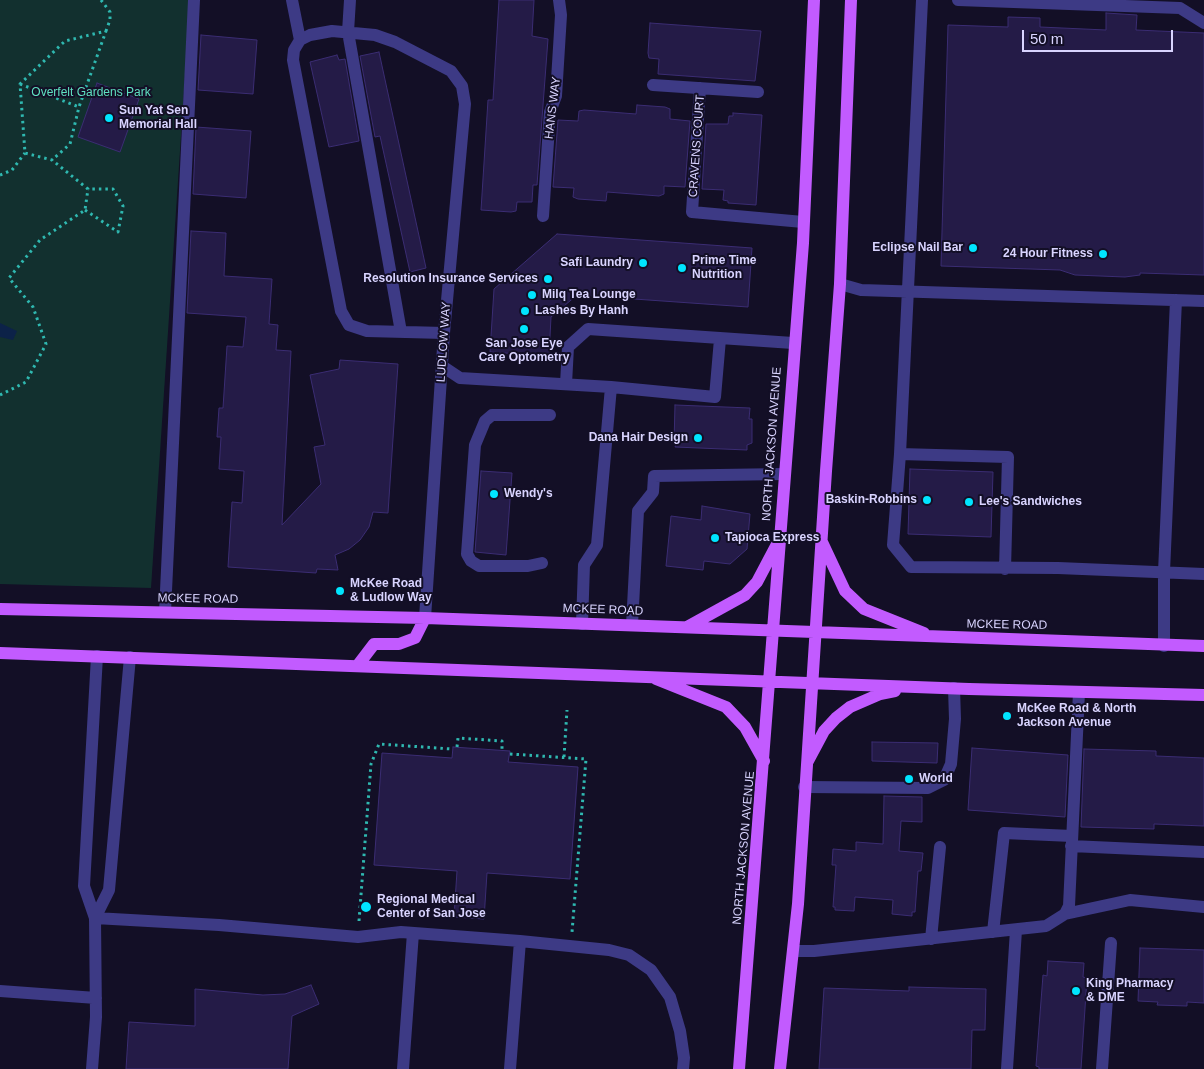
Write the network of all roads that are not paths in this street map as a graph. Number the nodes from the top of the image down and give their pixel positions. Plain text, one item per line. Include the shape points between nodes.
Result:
1 (194, 0) edge
2 (292, 0) edge
3 (350, 0) edge
4 (559, 0) edge
5 (814, 0) edge
6 (922, 0) edge
7 (958, 0) edge
8 (853, 3) edge
9 (1204, 23) edge
10 (348, 32) junction
11 (300, 40) junction
12 (653, 85) dead end
13 (700, 88) junction
14 (758, 92) dead end
15 (543, 216) dead end
16 (803, 222) junction
17 (840, 284) junction
18 (907, 291) junction
19 (1176, 300) junction
20 (1204, 300) edge
21 (401, 332) junction
22 (444, 333) junction
23 (720, 338) junction
24 (794, 343) junction
25 (442, 366) junction
26 (566, 384) junction
27 (612, 387) junction
28 (550, 415) dead end
29 (900, 454) junction
30 (784, 474) junction
31 (779, 539) junction
32 (821, 539) junction
33 (542, 563) dead end
34 (1005, 569) junction
35 (1164, 572) junction
36 (1204, 574) edge
37 (0, 609) edge
38 (165, 612) junction
39 (425, 618) junction
40 (582, 624) junction
41 (632, 625) junction
42 (685, 628) junction
43 (772, 630) junction
44 (815, 632) junction
45 (938, 638) junction
46 (1164, 646) junction
47 (1204, 646) edge
48 (0, 653) edge
49 (97, 656) junction
50 (130, 657) junction
51 (358, 665) junction
52 (649, 676) junction
53 (770, 680) junction
54 (812, 682) junction
55 (925, 687) junction
56 (954, 688) junction
57 (1080, 692) junction
58 (1204, 695) edge
59 (764, 761) junction
60 (806, 765) junction
61 (804, 787) junction
62 (1071, 841) junction
63 (940, 847) dead end
64 (1204, 852) edge
65 (1204, 906) edge
66 (1064, 914) junction
67 (95, 918) junction
68 (1016, 930) junction
69 (993, 932) junction
70 (413, 933) junction
71 (932, 939) junction
72 (520, 940) junction
73 (1110, 943) dead end
74 (793, 951) junction
75 (0, 991) edge
76 (96, 998) junction
77 (92, 1069) edge
78 (403, 1069) edge
79 (510, 1069) edge
80 (683, 1069) edge
81 (739, 1069) edge
82 (780, 1069) edge
83 (1007, 1069) edge
84 (1102, 1069) edge

1 - 38 street
2 - 11 street
3 - 10 street
4 - 15 street, HANS WAY via 556,96 550,112
5 - 16 main road, NORTH JACKSON AVENUE
6 - 18 street
7 - 9 street via 1180,8
8 - 17 main road
10 - 11 street via 332,31
10 - 21 street
10 - 22 street, LUDLOW WAY via 375,35 395,42 451,71 462,86 465,104
11 - 21 street via 293,60 341,312 349,325 367,331
12 - 13 street
13 - 14 street
13 - 16 street, CRAVENS COURT via 692,212
16 - 24 main road, NORTH JACKSON AVENUE
17 - 18 street via 861,290
17 - 32 main road
18 - 19 street
18 - 29 street
19 - 20 street
19 - 35 street
21 - 22 street
22 - 25 street, LUDLOW WAY
23 - 24 street
23 - 26 street via 588,329 568,348
23 - 27 street via 715,396
24 - 30 main road, NORTH JACKSON AVENUE
25 - 26 street via 460,378
25 - 39 street, LUDLOW WAY
26 - 27 street
27 - 40 street via 597,545 584,565
28 - 33 street via 492,415 480,429 475,445 467,554 470,561 479,566
29 - 34 street via 893,545 911,567
29 - 34 street via 1008,457
30 - 31 main road, NORTH JACKSON AVENUE
30 - 41 street via 654,476 652,492 638,511
31 - 42 main road via 757,582 745,596
31 - 43 main road, NORTH JACKSON AVENUE
32 - 44 main road
32 - 45 main road via 845,591 864,609
34 - 35 street
35 - 36 street
35 - 46 street
37 - 38 main road, MCKEE ROAD
38 - 39 main road, MCKEE ROAD
39 - 40 main road, MCKEE ROAD
39 - 51 main road via 415,638 399,644 374,644
40 - 41 main road, MCKEE ROAD
41 - 42 main road, MCKEE ROAD
42 - 43 main road, MCKEE ROAD
43 - 44 main road, MCKEE ROAD
43 - 53 main road, NORTH JACKSON AVENUE
44 - 45 main road, MCKEE ROAD
44 - 54 main road
45 - 46 main road, MCKEE ROAD via 1136,642
46 - 47 main road, MCKEE ROAD
48 - 49 main road
49 - 50 main road
49 - 67 street via 84,886
50 - 51 main road
50 - 67 street via 109,890
51 - 52 main road
52 - 53 main road
52 - 59 main road via 726,707 745,727
53 - 54 main road
53 - 59 main road, NORTH JACKSON AVENUE
54 - 55 main road
54 - 60 main road
55 - 56 main road
55 - 60 main road via 880,694 850,707 824,730
56 - 57 main road
56 - 61 street via 951,764 944,780 928,788
57 - 58 main road
57 - 62 street
59 - 81 main road, NORTH JACKSON AVENUE
60 - 61 main road
61 - 74 main road
62 - 64 street
62 - 66 street via 1069,906
62 - 69 street via 1004,833
63 - 71 street
65 - 66 street via 1130,900
66 - 68 street via 1046,926
67 - 70 street via 358,937
67 - 76 street
68 - 69 street
68 - 83 street
69 - 71 street
70 - 72 street
70 - 78 street
71 - 74 street
72 - 79 street
72 - 80 street via 609,950 629,955 651,970 670,997 680,1031
73 - 84 street
74 - 82 main road
75 - 76 street
76 - 77 street

